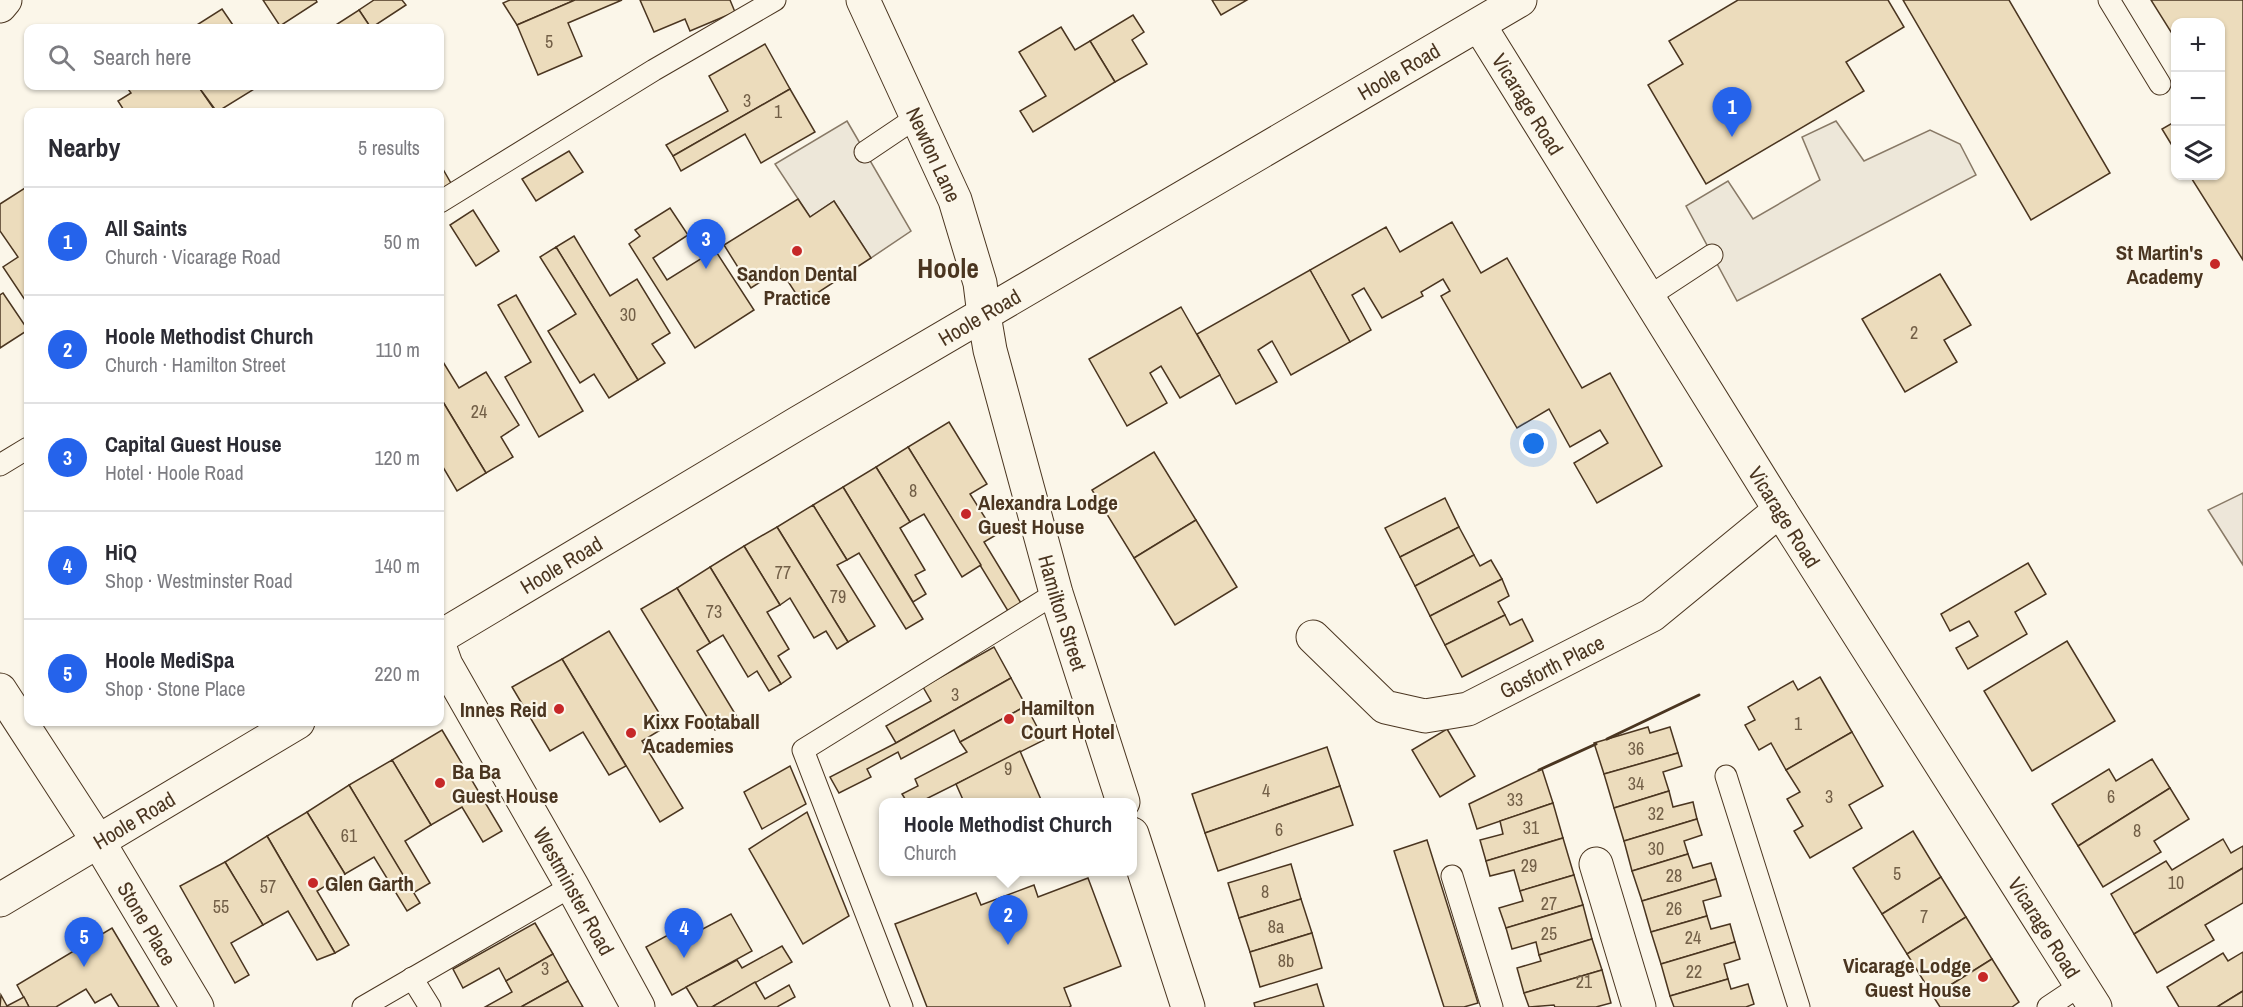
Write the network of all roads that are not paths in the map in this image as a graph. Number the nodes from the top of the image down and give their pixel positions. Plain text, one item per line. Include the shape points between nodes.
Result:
1 (5, 0) edge
2 (775, 0) edge
3 (863, 0) edge
4 (1520, 0) edge
5 (2109, 0) edge
6 (0, 6) edge
7 (1479, 25) junction
8 (2160, 84) dead end
9 (917, 117) junction
10 (865, 152) dead end
11 (444, 200) edge
12 (1712, 255) dead end
13 (1648, 297) junction
14 (984, 315) junction
15 (24, 450) edge
16 (0, 465) edge
17 (1780, 510) junction
18 (1056, 594) junction
19 (444, 635) edge
20 (1313, 637) dead end
21 (444, 659) edge
22 (0, 690) edge
23 (291, 726) edge
24 (1726, 776) dead end
25 (1122, 798) edge
26 (98, 841) junction
27 (1137, 849) edge
28 (1596, 864) dead end
29 (1452, 876) dead end
30 (572, 886) junction
31 (0, 900) edge
32 (412, 978) junction
33 (2088, 996) edge
34 (197, 1007) edge
35 (363, 1007) edge
36 (430, 1007) edge
37 (638, 1007) edge
38 (902, 1007) edge
39 (1188, 1007) edge
40 (1492, 1007) edge
41 (1639, 1007) edge
42 (1799, 1007) edge
43 (2048, 1007) edge

1 - 6 main road
2 - 11 lane
3 - 9 main road, Newton Lane
4 - 7 main road, Hoole Road
5 - 8 lane
7 - 13 main road, Vicarage Road
7 - 14 main road, Hoole Road
9 - 10 lane
9 - 14 main road, Newton Lane via 954,200 980,284
12 - 13 lane
13 - 17 main road, Vicarage Road
14 - 18 main road, Hamilton Street
14 - 19 main road, Hoole Road
15 - 16 lane
17 - 20 main road, Gosforth Place via 1652,615 1468,709 1425,716 1385,707
17 - 33 main road, Vicarage Road
18 - 25 main road, Hamilton Street
18 - 38 lane via 802,750
21 - 30 main road, Westminster Road
22 - 26 main road, Stone Place
23 - 26 main road, Hoole Road
24 - 42 lane
26 - 31 main road, Hoole Road
26 - 34 main road, Stone Place
27 - 39 main road
28 - 41 main road
29 - 40 lane
30 - 32 lane
30 - 37 main road, Westminster Road
32 - 35 lane
32 - 36 lane
33 - 43 lane

